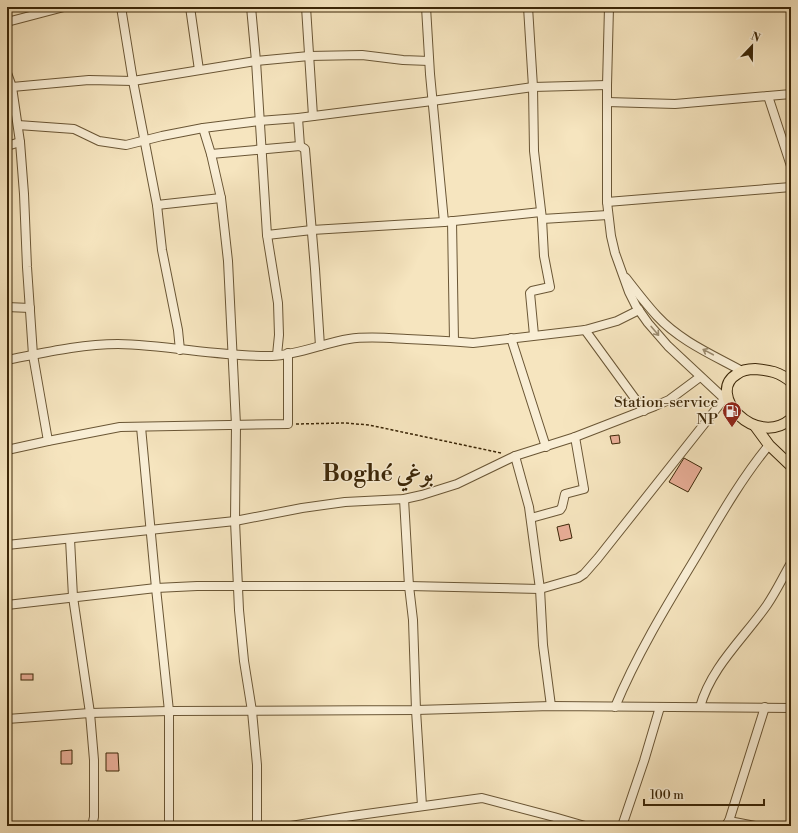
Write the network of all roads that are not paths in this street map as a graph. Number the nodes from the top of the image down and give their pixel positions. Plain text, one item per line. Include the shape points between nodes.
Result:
1 (64, 7) edge
2 (121, 7) edge
3 (190, 7) edge
4 (251, 7) edge
5 (306, 7) edge
6 (426, 7) edge
7 (528, 7) edge
8 (609, 7) edge
9 (7, 22) edge
10 (309, 56) junction
11 (256, 60) junction
12 (429, 61) junction
13 (199, 70) junction
14 (7, 73) edge
15 (133, 81) junction
16 (607, 85) junction
17 (12, 87) junction
18 (533, 87) junction
19 (791, 94) edge
20 (768, 96) junction
21 (432, 101) junction
22 (607, 102) junction
23 (313, 116) junction
24 (298, 118) junction
25 (259, 121) junction
26 (18, 125) junction
27 (203, 128) junction
28 (144, 140) junction
29 (20, 142) junction
30 (7, 146) edge
31 (300, 146) junction
32 (260, 148) junction
33 (211, 154) junction
34 (791, 166) edge
35 (791, 187) edge
36 (221, 198) junction
37 (607, 202) junction
38 (157, 205) junction
39 (608, 215) junction
40 (542, 216) junction
41 (448, 222) junction
42 (312, 230) junction
43 (266, 235) junction
44 (622, 273) junction
45 (7, 307) edge
46 (30, 308) junction
47 (639, 310) junction
48 (585, 330) junction
49 (534, 335) junction
50 (511, 338) junction
51 (454, 341) junction
52 (320, 346) junction
53 (180, 350) junction
54 (288, 353) junction
55 (232, 354) junction
56 (32, 355) junction
57 (277, 355) junction
58 (7, 360) edge
59 (742, 371) junction
60 (791, 371) edge
61 (775, 372) junction
62 (700, 377) junction
63 (791, 382) edge
64 (727, 401) junction
65 (644, 411) junction
66 (791, 418) edge
67 (236, 425) junction
68 (755, 426) junction
69 (142, 427) junction
70 (574, 437) junction
71 (48, 441) junction
72 (769, 445) junction
73 (546, 447) junction
74 (7, 450) edge
75 (515, 456) junction
76 (791, 466) edge
77 (404, 499) junction
78 (531, 518) junction
79 (235, 521) junction
80 (151, 530) junction
81 (70, 539) junction
82 (7, 545) edge
83 (791, 562) edge
84 (239, 585) junction
85 (409, 586) junction
86 (156, 588) junction
87 (540, 589) junction
88 (73, 597) junction
89 (7, 605) edge
90 (551, 706) junction
91 (615, 707) junction
92 (660, 707) junction
93 (700, 707) junction
94 (765, 707) junction
95 (791, 707) edge
96 (416, 710) junction
97 (169, 711) junction
98 (252, 711) junction
99 (90, 713) junction
100 (7, 719) edge
101 (422, 806) junction
102 (727, 823) edge
103 (92, 826) edge
104 (169, 826) edge
105 (257, 826) edge
106 (291, 826) edge
107 (585, 826) edge
108 (622, 826) edge
109 (755, 826) edge

1 - 9 street
2 - 15 street
3 - 13 street
4 - 11 street
5 - 10 street
6 - 12 street
7 - 18 street
8 - 16 street
10 - 11 street
10 - 12 street via 362,55
10 - 23 street
11 - 13 street
11 - 25 street
12 - 21 street
13 - 15 street
14 - 17 street
15 - 17 street via 89,80
15 - 28 street
16 - 18 street
16 - 22 street
17 - 26 street
18 - 21 street
18 - 40 street via 534,151
19 - 20 street
20 - 22 street via 675,104
20 - 34 street
21 - 23 street
21 - 41 street
22 - 37 street
23 - 24 street
24 - 25 street
24 - 31 street
25 - 27 street
25 - 32 street
26 - 28 street via 74,129 99,141 126,145
26 - 29 street
27 - 28 street
27 - 33 street
28 - 38 street
29 - 30 street
29 - 46 street
31 - 32 street
31 - 42 street via 305,149 306,155
32 - 33 street
32 - 43 street
33 - 36 street
35 - 37 street
36 - 38 street
36 - 55 street via 228,261
37 - 39 street
38 - 53 street via 162,250
39 - 40 street
39 - 44 street via 611,236
40 - 41 street
40 - 49 street via 544,256 550,287 530,293
41 - 42 street
41 - 51 street
42 - 43 street
42 - 52 street
43 - 57 street via 278,303
44 - 47 street
59 -> 44 street via 698,347 658,317
45 - 46 street
46 - 56 street
47 - 48 street via 617,321
47 -> 62 street via 668,346
48 - 49 street
48 - 65 street
49 - 50 street
50 - 51 street via 473,343
50 - 73 street
51 - 52 street via 363,337
52 - 54 street
53 - 55 street
53 - 56 street via 108,344
54 - 57 street
54 - 67 street via 288,424
55 - 57 street
55 - 67 street
56 - 58 street
56 - 71 street
59 - 61 main road via 751,369
59 - 64 main road via 730,380 727,386
60 - 61 main road
61 - 63 main road
62 - 64 street
62 - 65 street via 669,400
64 - 68 main road via 739,416
64 - 87 street via 584,574 572,581
65 - 70 street
66 - 68 main road via 774,427
67 - 69 street
67 - 79 street
68 - 72 main road
69 - 71 street via 111,428
69 - 80 street
70 - 73 street
70 - 78 street via 584,489 565,494 560,510
71 - 74 street
72 - 76 main road
72 - 91 street via 752,466 667,605
73 - 75 street
75 - 77 street via 458,484
75 - 78 street
77 - 79 street via 345,502
77 - 85 street
78 - 87 street
79 - 80 street
79 - 84 street
80 - 81 street
80 - 86 street
81 - 82 street
81 - 88 street
83 - 93 street via 767,605 721,665
84 - 85 street
84 - 86 street
84 - 98 street via 244,661
85 - 87 street
85 - 96 street via 413,620
86 - 88 street
86 - 97 street
87 - 90 street
88 - 89 street
88 - 99 street
90 - 91 street
90 - 96 street
91 - 92 street
92 - 93 street
92 - 108 street
93 - 94 street
94 - 95 street
94 - 102 street
96 - 98 street
96 - 101 street
97 - 98 street
97 - 99 street
97 - 104 street
98 - 105 street via 257,765
99 - 100 street
99 - 103 street via 94,760
101 - 106 street
101 - 107 street via 482,798
102 - 109 street

